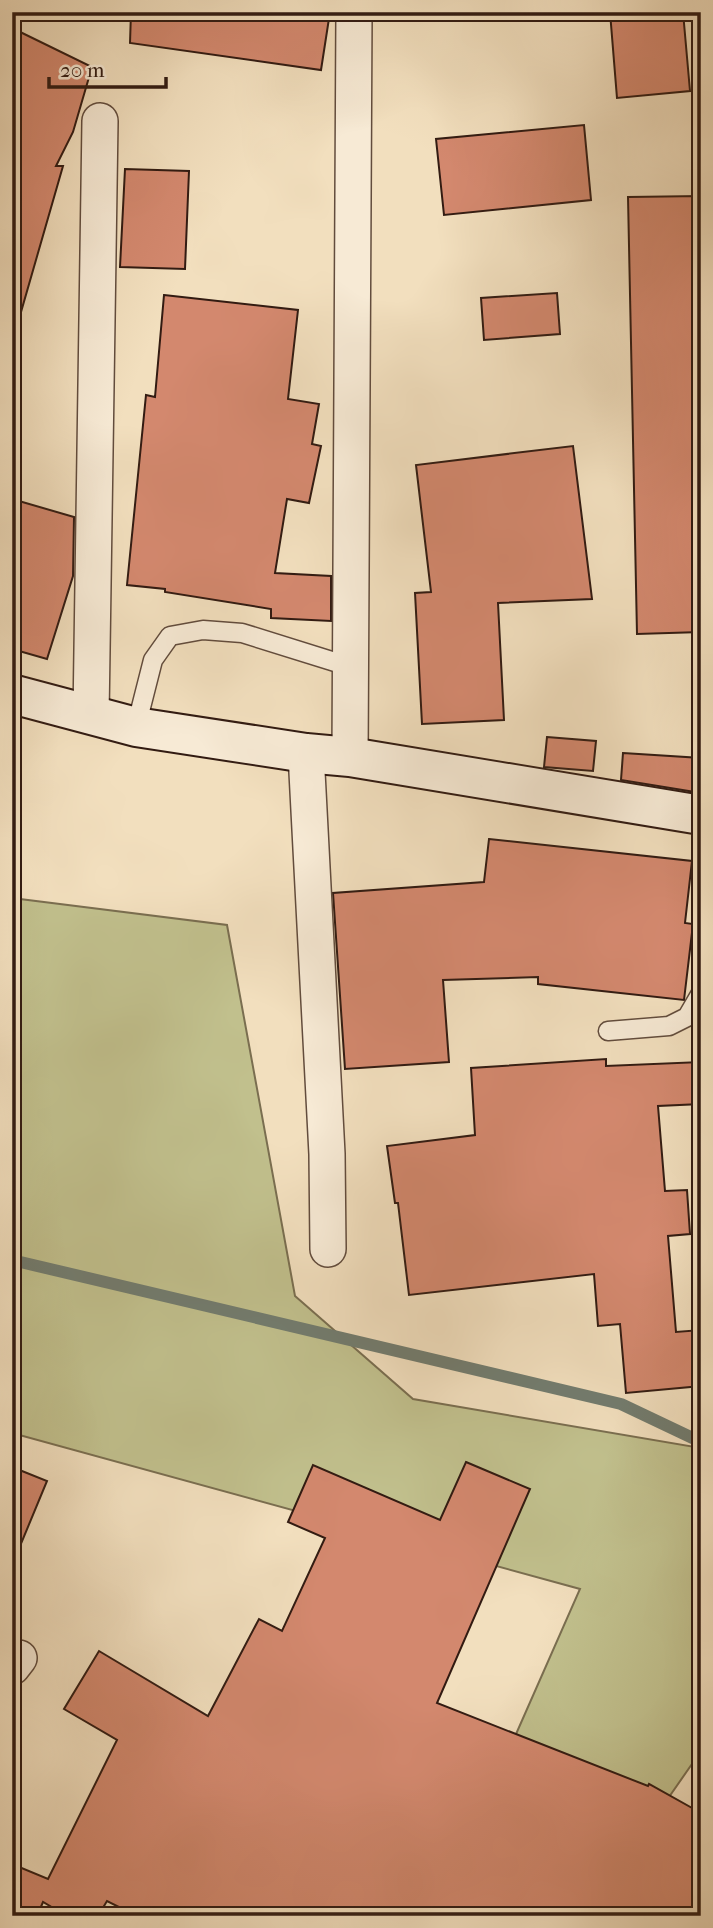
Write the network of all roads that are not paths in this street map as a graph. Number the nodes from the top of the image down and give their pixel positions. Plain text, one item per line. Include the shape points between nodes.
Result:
1 (354, 12) edge
2 (100, 121) dead end
3 (351, 667) junction
4 (12, 694) edge
5 (91, 716) junction
6 (136, 727) junction
7 (306, 753) junction
8 (351, 757) junction
9 (701, 815) edge
10 (701, 993) edge
11 (608, 1031) dead end
12 (328, 1249) dead end

1 - 3 street
2 - 5 street
3 - 6 lane via 242,633 203,630 170,636 153,660
3 - 8 street
4 - 5 street
5 - 6 street
6 - 7 street
7 - 8 street
7 - 12 street
8 - 9 street
10 - 11 lane via 687,1017 668,1026

